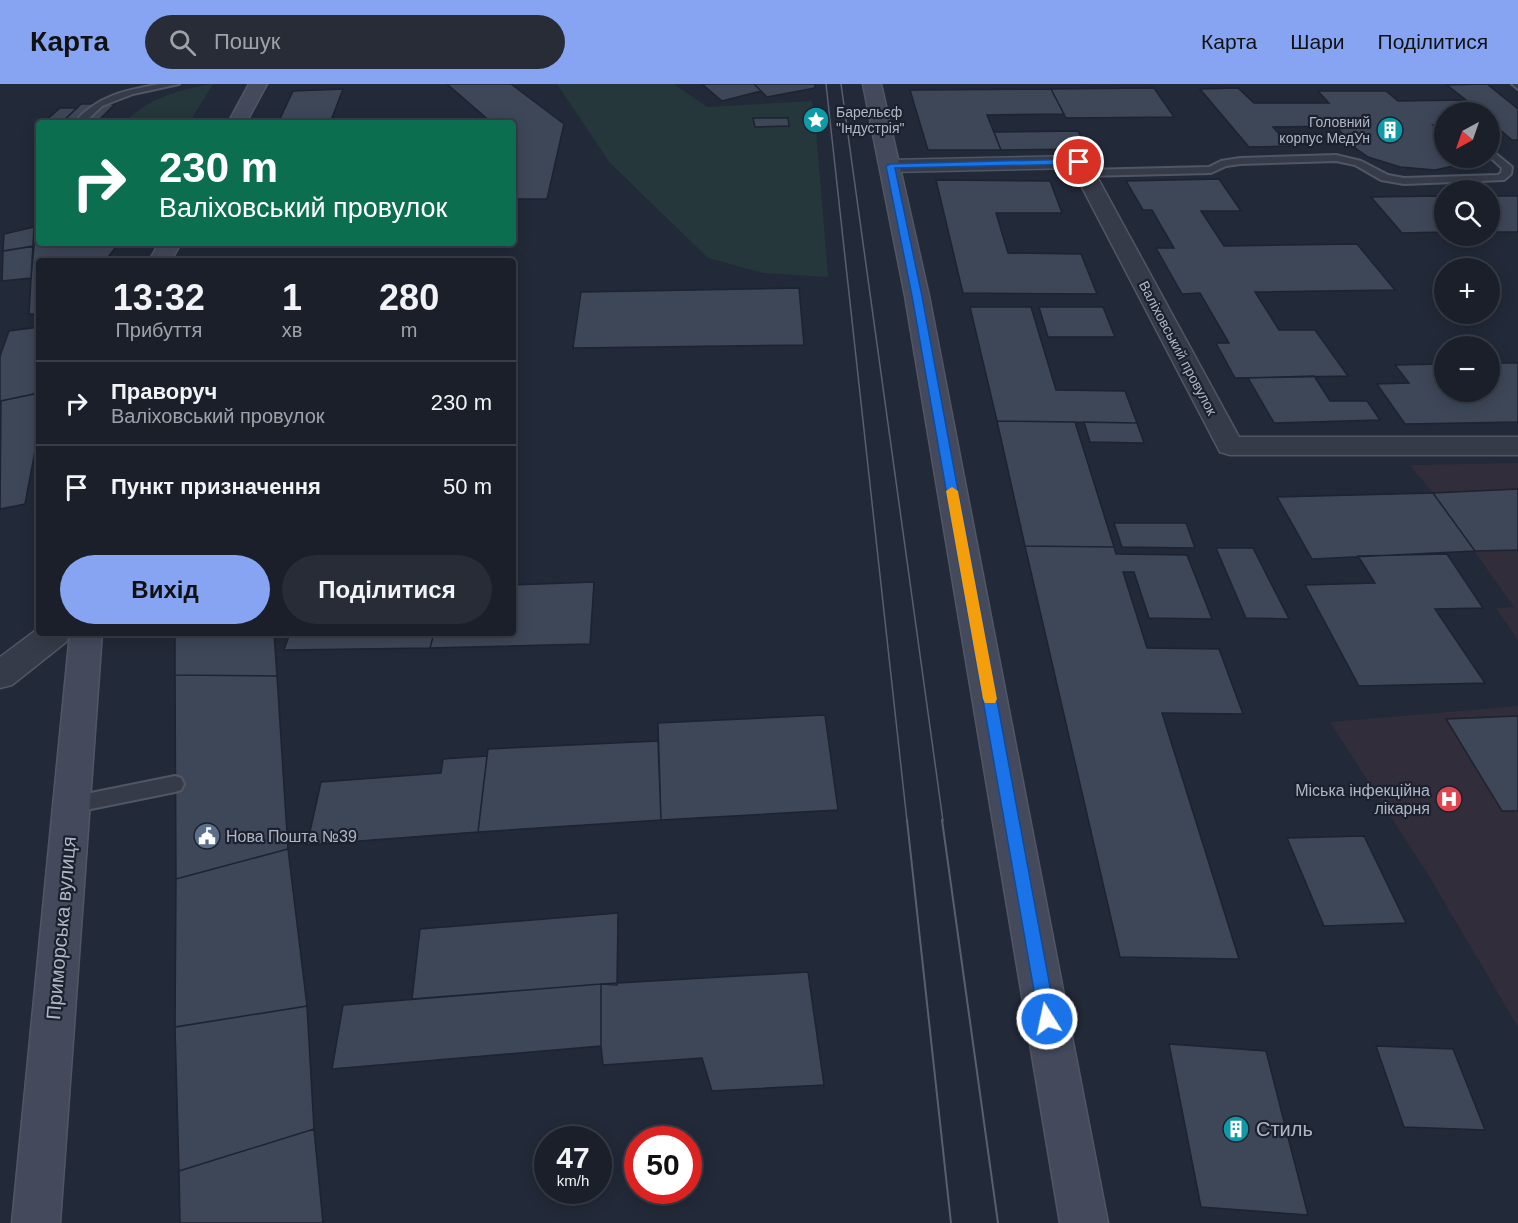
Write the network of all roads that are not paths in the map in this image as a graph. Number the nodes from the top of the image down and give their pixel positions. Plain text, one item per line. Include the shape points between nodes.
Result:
1 (175, 84) edge
2 (258, 84) edge
3 (872, 84) edge
4 (82, 120) edge
5 (239, 120) edge
6 (1500, 161) edge
7 (890, 166) junction
8 (1085, 173) junction
9 (1518, 446) edge
10 (51, 636) edge
11 (86, 636) edge
12 (0, 675) edge
13 (175, 784) dead end
14 (71, 805) junction
15 (36, 1223) edge
16 (1084, 1223) edge

1 - 4 lane via 131,92 99,104
2 - 5 main road
3 - 7 main road
6 - 8 lane via 1507,167 1500,178 1404,181 1384,178 1358,163 1336,158 1240,161 1211,170
7 - 8 street via 1079,162
7 - 16 main road via 917,296
8 - 9 street, Валіховський провулок via 1230,446
10 - 12 street
11 - 14 main road, Приморська вулиця
13 - 14 lane
14 - 15 main road, Приморська вулиця

